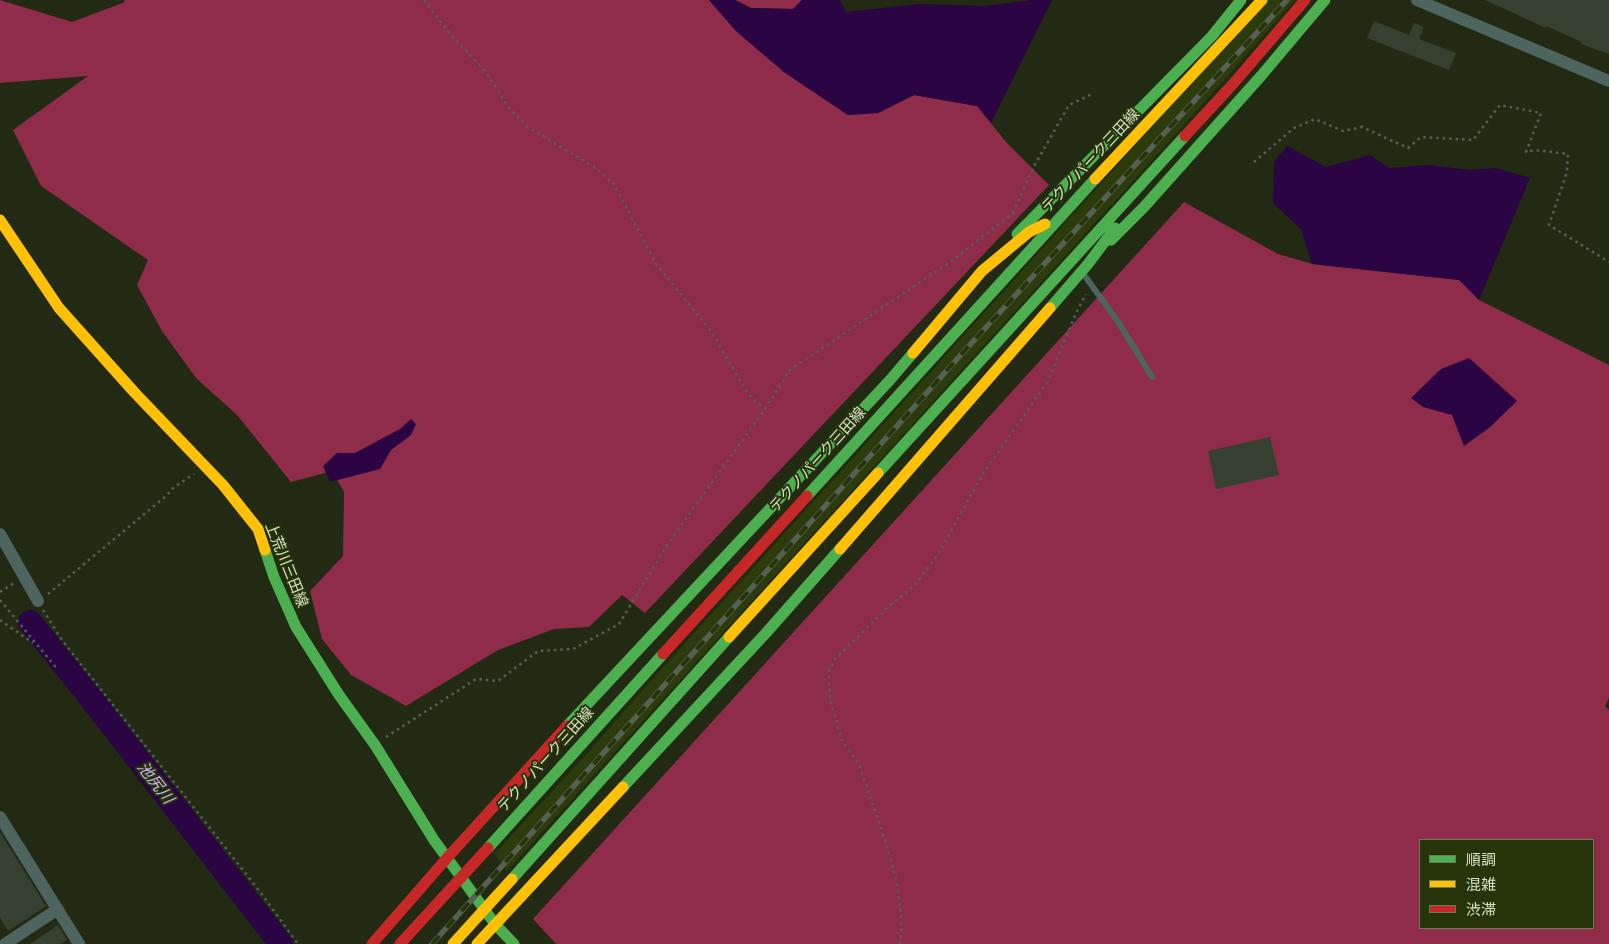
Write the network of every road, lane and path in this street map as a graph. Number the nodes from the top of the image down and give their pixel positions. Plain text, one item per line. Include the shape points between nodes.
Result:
1 (424, 0) edge
2 (1241, 0) edge
3 (1262, 0) edge
4 (1306, 0) edge
5 (1325, 0) edge
6 (1417, 0) edge
7 (1609, 81) edge
8 (1092, 94) dead end
9 (1205, 115) junction
10 (1254, 162) dead end
11 (1013, 213) junction
12 (1059, 216) junction
13 (0, 220) edge
14 (1027, 222) junction
15 (1609, 262) edge
16 (1084, 267) junction
17 (982, 271) junction
18 (1091, 283) junction
19 (1152, 377) dead end
20 (765, 409) junction
21 (205, 466) junction
22 (0, 534) edge
23 (24, 578) junction
24 (0, 592) edge
25 (0, 600) edge
26 (38, 601) junction
27 (0, 620) edge
28 (37, 645) junction
29 (58, 670) dead end
30 (375, 745) junction
31 (0, 817) edge
32 (447, 858) junction
33 (58, 909) junction
34 (495, 924) junction
35 (4, 944) edge
36 (79, 944) edge
37 (298, 944) edge
38 (372, 944) edge
39 (400, 944) edge
40 (453, 944) edge
41 (477, 944) edge
42 (514, 944) edge
43 (900, 944) edge

1 - 20 path via 486,72 509,108 528,127 614,184 656,264 711,331 748,394
2 - 14 main road via 1212,36
3 - 12 main road, テクノパーク三田線
4 - 9 main road
5 - 16 main road via 1144,208
6 - 7 street
8 - 11 path via 1069,105 1033,168
9 - 16 main road
9 - 40 main road, bridge
10 - 15 path via 1294,128 1315,119 1343,131 1362,127 1408,148 1421,137 1473,140 1500,104 1541,113 1526,152 1568,154 1567,172 1549,225
11 - 14 path
11 - 20 path via 954,259 790,370
12 - 17 main road via 1029,232
12 - 39 main road, テクノパーク三田線, bridge
13 - 21 main road, 上荒川三田線 via 59,308
14 - 17 main road
16 - 18 lane
16 - 34 main road via 773,626
17 - 32 main road via 890,380
18 - 19 lane
18 - 43 path via 1047,383 984,472 939,553 915,585 835,659 829,671 830,700 842,741 859,764 897,883 902,927
20 - 30 path via 667,545 619,624 573,649 538,651 498,682 476,678
21 - 26 path via 173,488
21 - 30 main road, 上荒川三田線 via 258,529 296,627
22 - 23 street
23 - 24 path
23 - 26 street
25 - 28 path
26 - 37 path via 62,640 261,892
27 - 28 path
28 - 29 path
30 - 32 main road, 上荒川三田線
31 - 33 street
32 - 34 main road, 上荒川三田線
32 - 38 main road
33 - 35 street
33 - 36 street
34 - 41 main road
34 - 42 main road, 上荒川三田線

